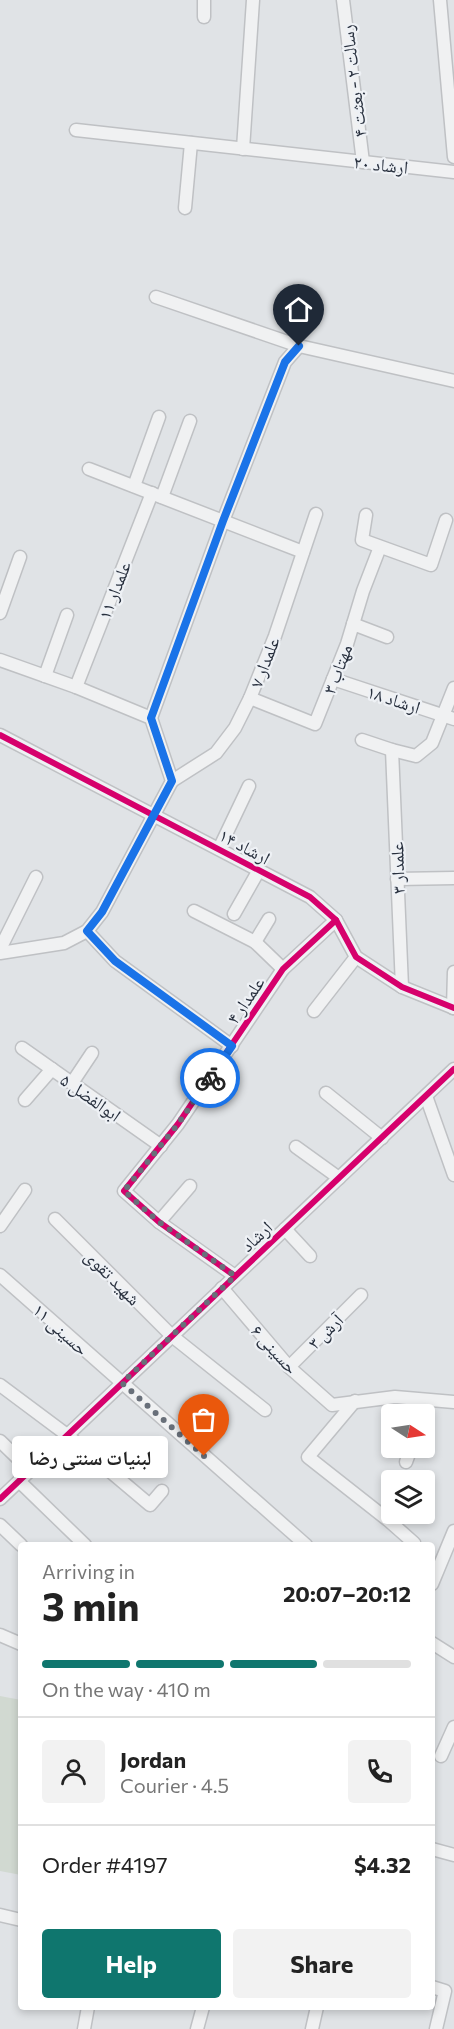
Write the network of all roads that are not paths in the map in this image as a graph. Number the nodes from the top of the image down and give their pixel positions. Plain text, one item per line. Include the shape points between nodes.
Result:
1 (204, 0) edge
2 (253, 0) edge
3 (343, 0) edge
4 (440, 0) edge
5 (204, 17) dead end
6 (76, 130) dead end
7 (191, 143) junction
8 (243, 148) junction
9 (454, 157) edge
10 (363, 162) junction
11 (454, 172) edge
12 (185, 208) dead end
13 (156, 297) dead end
14 (299, 346) junction
15 (454, 381) edge
16 (159, 417) dead end
17 (190, 421) dead end
18 (89, 469) dead end
19 (134, 486) junction
20 (157, 495) junction
21 (316, 514) dead end
22 (366, 515) dead end
23 (446, 520) dead end
24 (223, 521) junction
25 (380, 547) junction
26 (303, 552) junction
27 (20, 557) dead end
28 (0, 612) edge
29 (67, 615) dead end
30 (353, 624) junction
31 (387, 637) dead end
32 (0, 660) edge
33 (45, 676) junction
34 (333, 678) junction
35 (76, 687) junction
36 (454, 688) edge
37 (250, 698) junction
38 (449, 717) edge
39 (151, 718) junction
40 (0, 735) edge
41 (362, 740) dead end
42 (392, 750) junction
43 (172, 781) junction
44 (249, 786) dead end
45 (153, 815) junction
46 (219, 849) junction
47 (259, 870) junction
48 (36, 877) dead end
49 (454, 878) edge
50 (397, 879) junction
51 (194, 911) dead end
52 (234, 914) dead end
53 (269, 919) dead end
54 (336, 920) junction
55 (87, 931) junction
56 (255, 942) junction
57 (0, 951) edge
58 (356, 957) junction
59 (283, 969) junction
60 (454, 972) edge
61 (402, 987) junction
62 (454, 1008) edge
63 (314, 1011) dead end
64 (232, 1046) junction
65 (22, 1048) dead end
66 (92, 1053) dead end
67 (52, 1069) junction
68 (454, 1069) edge
69 (72, 1083) junction
70 (326, 1093) dead end
71 (426, 1096) junction
72 (26, 1100) dead end
73 (382, 1138) junction
74 (161, 1146) junction
75 (296, 1147) dead end
76 (454, 1174) edge
77 (339, 1178) junction
78 (190, 1186) dead end
79 (25, 1190) dead end
80 (55, 1219) dead end
81 (159, 1222) junction
82 (0, 1226) edge
83 (285, 1229) junction
84 (310, 1256) dead end
85 (235, 1276) junction
86 (1, 1277) edge
87 (222, 1288) junction
88 (361, 1295) dead end
89 (172, 1336) junction
90 (290, 1367) junction
91 (122, 1383) junction
92 (0, 1385) edge
93 (355, 1401) junction
94 (427, 1401) junction
95 (454, 1402) edge
96 (426, 1404) edge
97 (265, 1410) dead end
98 (67, 1435) junction
99 (0, 1441) edge
100 (407, 1458) edge
101 (406, 1462) dead end
102 (30, 1470) junction
103 (19, 1481) junction
104 (162, 1491) dead end
105 (0, 1499) edge
106 (381, 1510) edge
107 (397, 1524) edge
108 (0, 1525) edge
109 (454, 1531) edge
110 (18, 1542) edge
111 (82, 1542) edge
112 (301, 1542) edge
113 (413, 1542) edge
114 (435, 1577) edge
115 (0, 1635) edge
116 (18, 1643) edge
117 (435, 1645) edge
118 (454, 1657) edge
119 (454, 1727) edge
120 (441, 1756) dead end
121 (435, 1851) edge
122 (454, 1855) edge
123 (0, 1915) edge
124 (18, 1919) edge
125 (435, 1988) edge
126 (87, 2010) edge
127 (202, 2010) edge
128 (316, 2010) edge
129 (84, 2029) edge
130 (197, 2029) edge
131 (312, 2029) edge
132 (436, 2029) edge

1 - 5 street
2 - 8 street
3 - 10 street, رسالت ۲ - بعثت ۴
4 - 9 street
6 - 7 street, ارشاد ۲۰
7 - 8 street, ارشاد ۲۰
7 - 12 street
8 - 10 street, ارشاد ۲۰
10 - 11 street, ارشاد ۲۰
13 - 14 street
14 - 15 street
14 - 24 street via 285,362
16 - 19 street
17 - 20 street, علمدار ۱۱
18 - 19 street
19 - 20 street
20 - 24 street
20 - 35 street, علمدار ۱۱
21 - 26 street, علمدار ۷
22 - 25 street via 362,540
23 - 25 street via 431,564
24 - 26 street
24 - 39 street
25 - 30 street, مهتاب ۳
26 - 37 street, علمدار ۷
27 - 28 street
29 - 33 street
30 - 31 street
30 - 34 street, مهتاب ۳
32 - 33 street
33 - 35 street
34 - 37 street, مهتاب ۳ via 315,724
34 - 38 street, ارشاد ۱۸
35 - 39 street
36 - 38 street
37 - 43 street, علمدار ۷ via 235,728 216,753
38 - 42 street via 432,743 416,756
39 - 43 street
40 - 45 street, ارشاد ۱۴
41 - 42 street
42 - 50 street, علمدار ۳
43 - 45 street
44 - 46 street
45 - 46 street, ارشاد ۱۴
45 - 55 street via 102,912
46 - 47 street, ارشاد ۱۴
47 - 52 street
47 - 54 street, ارشاد ۱۴ via 310,897
48 - 57 street
49 - 50 street
50 - 61 street, علمدار ۳
51 - 56 street
53 - 56 street
54 - 58 street, ارشاد ۱۴
54 - 59 street, علمدار ۴
55 - 57 street via 64,943
55 - 64 street via 115,961
56 - 59 street
58 - 61 street, ارشاد ۱۴
58 - 63 street
59 - 64 street, علمدار ۴
60 - 62 street
61 - 62 street, ارشاد ۱۴
64 - 74 street, علمدار ۴
65 - 67 street, ابوالفضل ۵
66 - 69 street
67 - 69 street, ابوالفضل ۵
67 - 72 street
68 - 71 street, ارشاد
69 - 74 street, ابوالفضل ۵
70 - 73 street
71 - 73 street, ارشاد
71 - 76 street
73 - 77 street, ارشاد
74 - 81 street, علمدار ۴ via 124,1191
75 - 77 street
77 - 83 street, ارشاد
78 - 81 street
79 - 82 street
80 - 89 street, شهید تقوی
81 - 85 street
83 - 84 street
83 - 85 street, ارشاد
85 - 87 street, ارشاد
86 - 91 street, حسینی ۱۱
87 - 89 street, ارشاد
87 - 90 street, حسینی ۶
88 - 90 street, آرش ۳
89 - 91 street, ارشاد
89 - 97 street, شهید تقوی
90 - 93 street, حسینی ۶ via 332,1406
91 - 98 street, ارشاد
91 - 112 street, حسینی ۱۱
92 - 98 street
93 - 94 street via 395,1397
93 - 106 street via 308,1456
94 - 95 street
94 - 96 street
98 - 102 street, ارشاد
98 - 104 street via 150,1504
99 - 102 street
100 - 101 street
102 - 103 street, ارشاد
103 - 105 street, ارشاد
103 - 111 street
107 - 113 street
108 - 110 street
109 - 114 street
115 - 116 street
117 - 118 street
119 - 120 street
121 - 122 street
123 - 124 street
125 - 132 street via 445,1991
126 - 129 street
127 - 130 street
128 - 131 street

